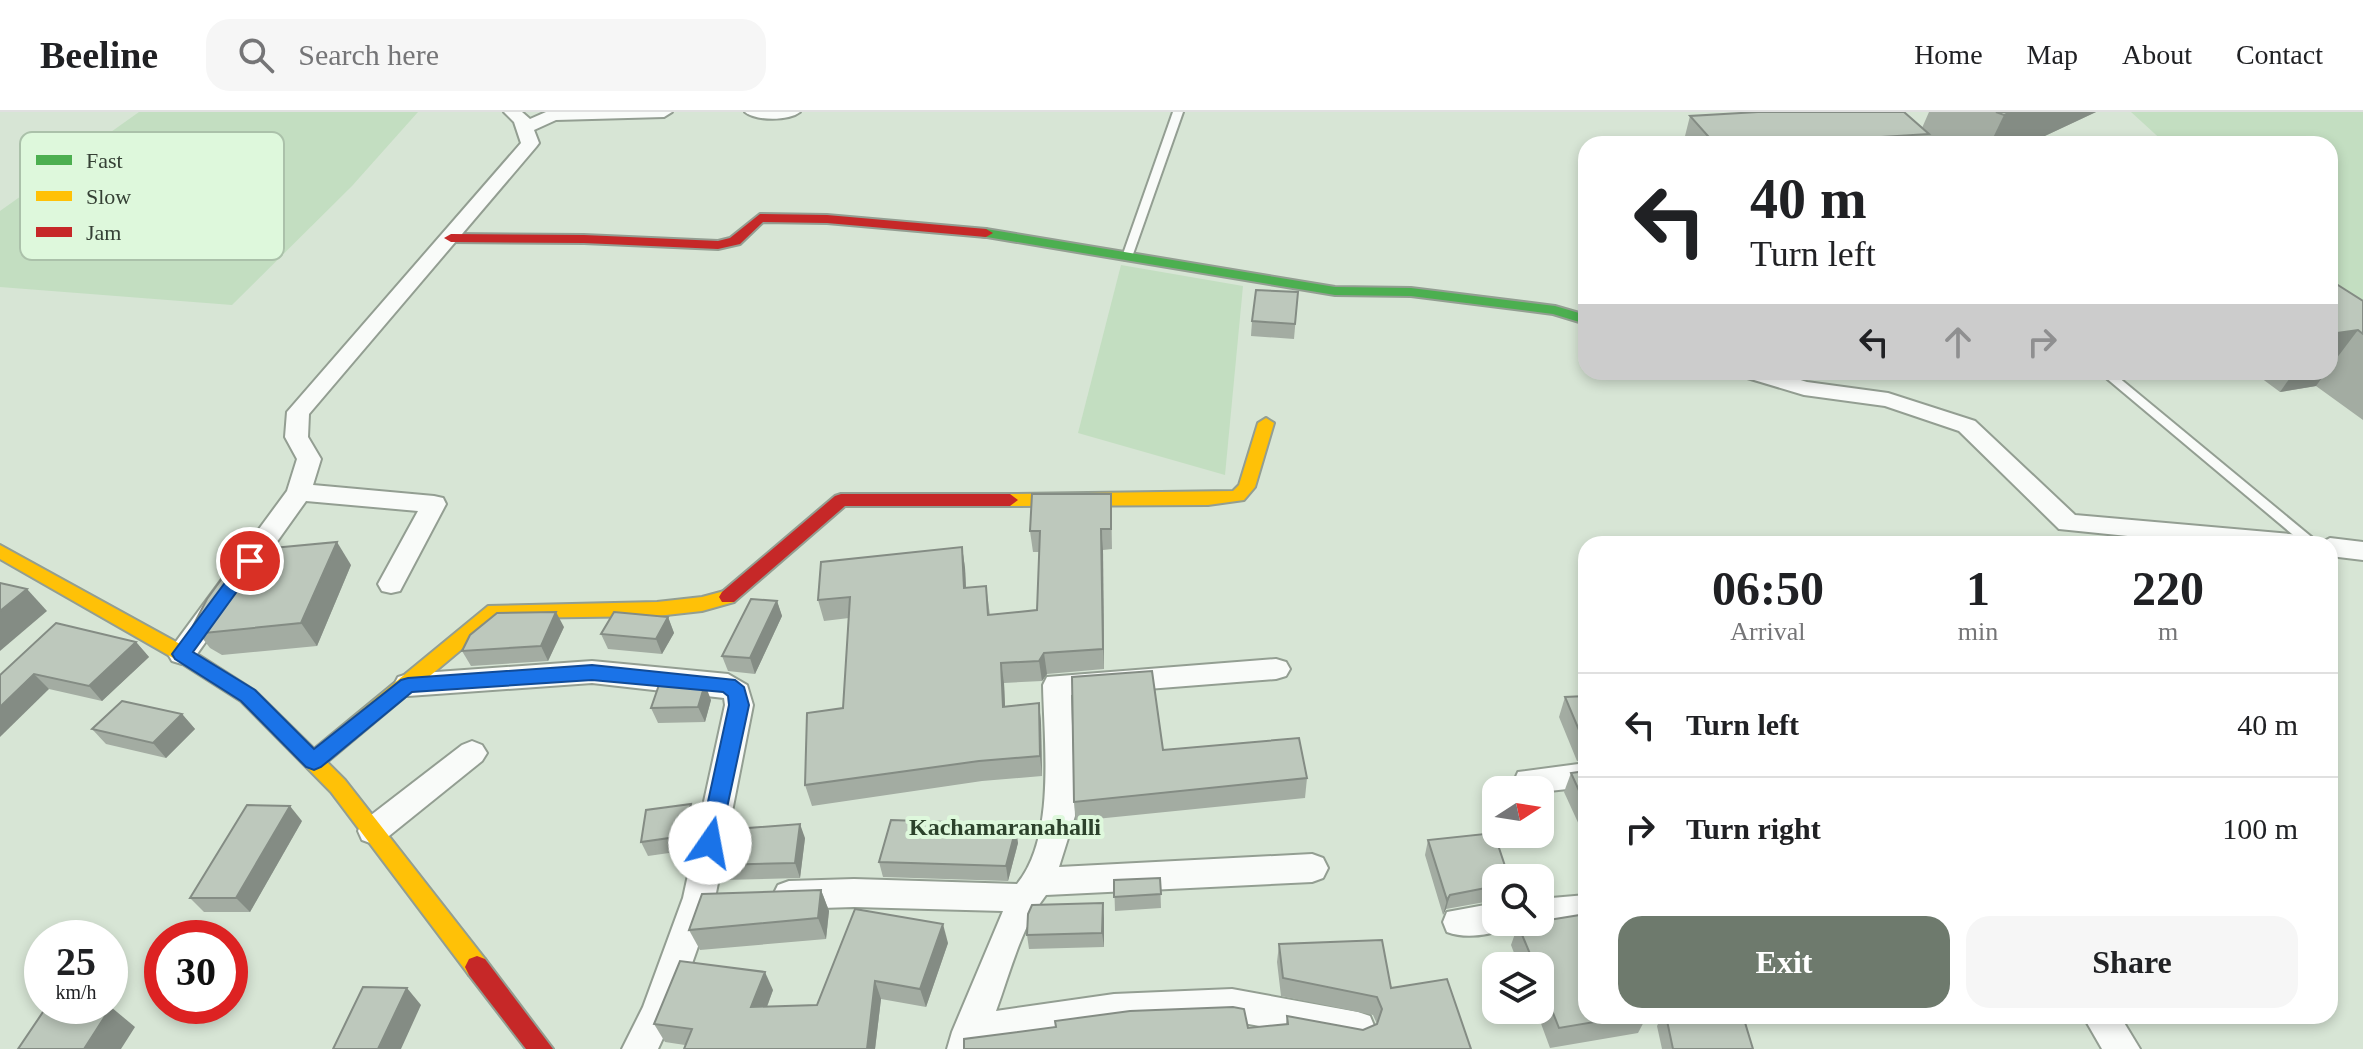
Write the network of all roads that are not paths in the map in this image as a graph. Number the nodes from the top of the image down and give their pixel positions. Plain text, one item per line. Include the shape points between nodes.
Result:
1 (664, 112) edge
2 (753, 112) edge
3 (792, 112) edge
4 (1178, 112) edge
5 (518, 120) edge
6 (451, 238) junction
7 (1127, 257) junction
8 (1578, 317) edge
9 (1778, 380) edge
10 (2115, 380) edge
11 (1266, 423) dead end
12 (299, 492) junction
13 (2212, 536) edge
14 (2303, 536) edge
15 (2338, 548) edge
16 (0, 551) edge
17 (2363, 551) edge
18 (391, 584) dead end
19 (182, 654) junction
20 (1276, 669) dead end
21 (408, 685) junction
22 (472, 753) dead end
23 (314, 761) junction
24 (1578, 776) edge
25 (1554, 778) edge
26 (373, 831) junction
27 (1312, 868) dead end
28 (1032, 890) junction
29 (730, 897) junction
30 (1578, 910) edge
31 (1554, 912) edge
32 (1482, 920) edge
33 (1459, 922) dead end
34 (2105, 1024) edge
35 (1358, 1028) edge
36 (967, 1041) edge
37 (541, 1049) edge
38 (640, 1049) edge
39 (2122, 1049) edge

1 - 5 street
2 - 3 street
4 - 7 lane
5 - 6 street via 530,143
6 - 7 street via 718,245 735,241 769,216 978,232
6 - 12 street via 298,412 293,427 309,459
7 - 8 street via 1335,291 1425,294
9 - 13 street via 1888,400 1967,426 2068,523
10 - 14 lane
11 - 21 street via 1247,487 1238,496 841,500 733,595 657,609 495,611
12 - 18 street via 434,504
12 - 19 street
15 - 17 street
16 - 19 street
19 - 23 street via 248,696
20 - 28 street via 1057,685 1060,816
21 - 23 street
21 - 29 street via 592,672 728,685 737,693 739,705
22 - 26 street
23 - 26 street
24 - 25 street
26 - 37 street
27 - 28 street
28 - 29 street
28 - 36 street
29 - 38 street
30 - 31 street
32 - 33 street
34 - 39 street
35 - 36 street via 1232,1005 1114,1010

